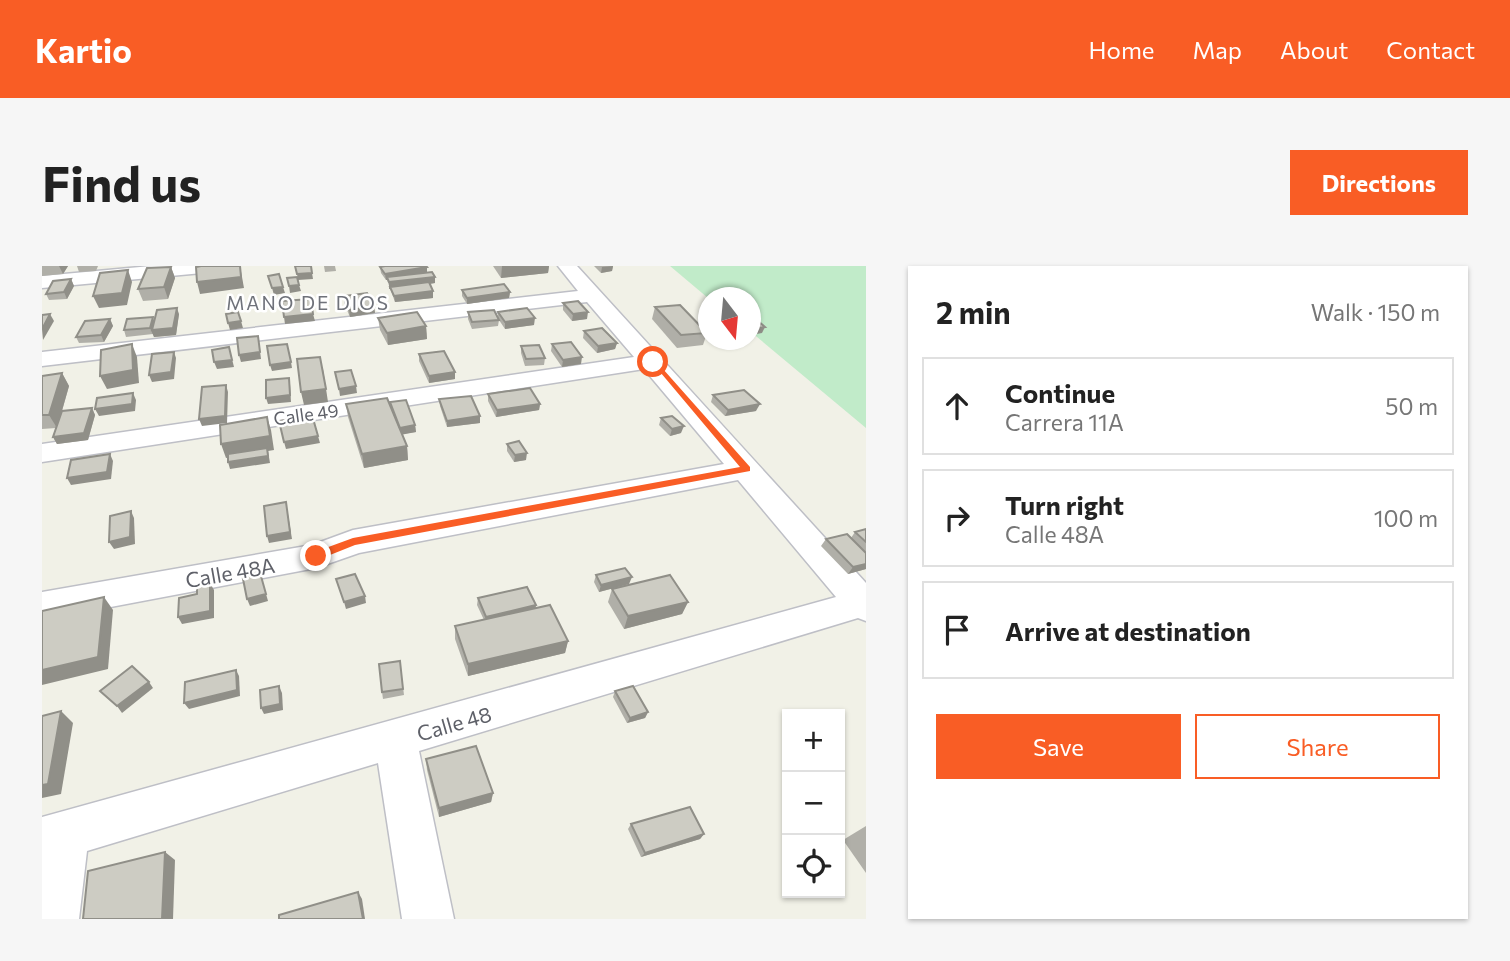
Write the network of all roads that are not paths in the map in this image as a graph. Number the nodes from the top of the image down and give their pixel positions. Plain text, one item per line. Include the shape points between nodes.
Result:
1 (213, 266) edge
2 (566, 266) edge
3 (42, 282) edge
4 (593, 295) junction
5 (42, 359) edge
6 (653, 362) junction
7 (42, 453) edge
8 (746, 469) junction
9 (865, 604) edge
10 (42, 606) edge
11 (396, 740) junction
12 (54, 838) edge
13 (53, 919) edge
14 (429, 919) edge

1 - 3 street
2 - 4 street
4 - 5 street
4 - 6 street
6 - 7 street, Calle 49
6 - 8 street
8 - 9 street
8 - 10 street, Calle 48A
9 - 11 street, Calle 48
11 - 12 street, Calle 48
11 - 14 street
12 - 13 street

